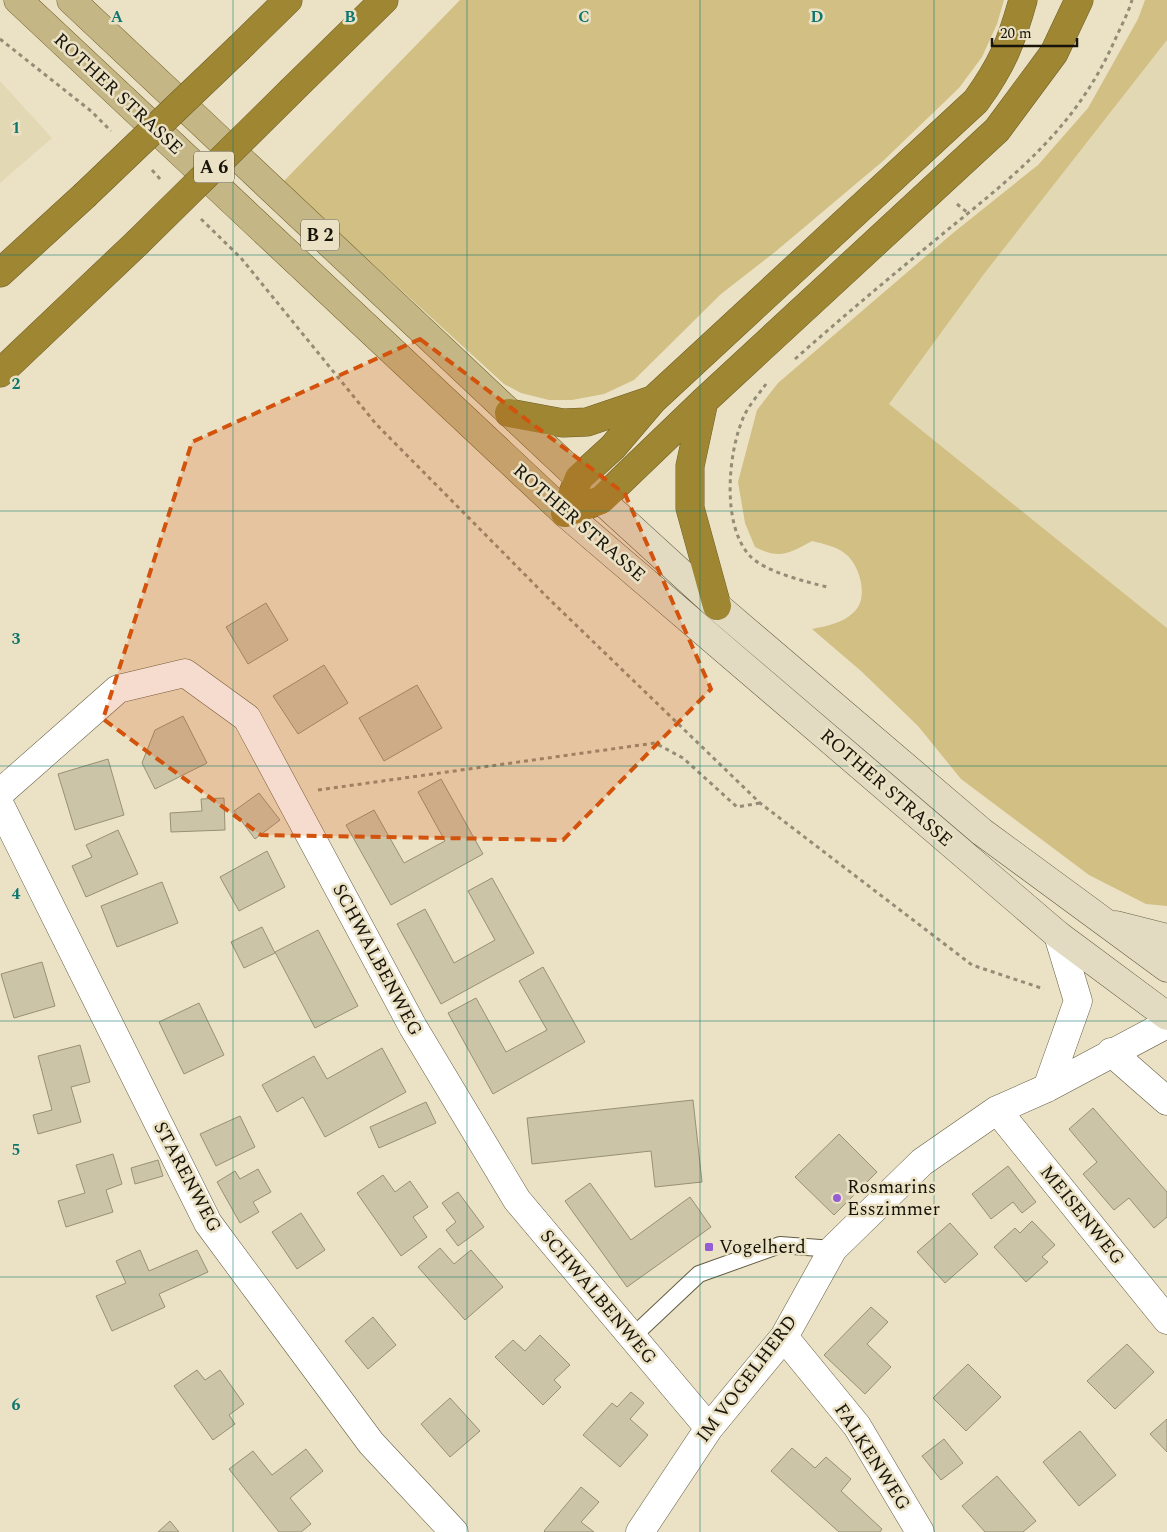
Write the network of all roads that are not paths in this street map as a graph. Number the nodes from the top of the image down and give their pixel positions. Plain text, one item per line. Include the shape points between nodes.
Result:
1 (18, 0) edge
2 (71, 0) edge
3 (288, 0) edge
4 (384, 0) edge
5 (1023, 0) edge
6 (1079, 0) edge
7 (0, 273) edge
8 (0, 373) edge
9 (653, 400) junction
10 (704, 401) junction
11 (509, 413) junction
12 (579, 478) junction
13 (601, 500) junction
14 (565, 513) junction
15 (717, 606) junction
16 (0, 792) edge
17 (0, 805) edge
18 (1103, 921) junction
19 (1058, 936) junction
20 (1167, 938) edge
21 (1167, 968) edge
22 (1167, 1016) edge
23 (1167, 1024) edge
24 (1111, 1052) junction
25 (1047, 1088) junction
26 (1167, 1102) edge
27 (997, 1110) junction
28 (833, 1249) junction
29 (1167, 1320) edge
30 (784, 1337) junction
31 (631, 1338) junction
32 (709, 1428) junction
33 (454, 1532) edge
34 (640, 1532) edge
35 (920, 1532) edge

1 - 14 main road, ROTHER STRASSE / B 2
2 - 11 main road, ROTHER STRASSE / B 2
3 - 7 highway, bridge
4 - 8 highway, A 6, bridge
5 - 9 highway via 1011,42 996,73 976,101
6 - 10 highway via 1054,53 997,130
9 - 11 highway via 587,422 562,423
9 - 12 highway via 612,447
10 - 13 highway
10 - 15 highway via 690,466 690,508
11 - 12 main road, ROTHER STRASSE / B 2
12 - 13 main road, ROTHER STRASSE / B 2
12 - 14 highway
13 - 14 highway
13 - 15 main road, ROTHER STRASSE
14 - 19 main road, ROTHER STRASSE
15 - 18 main road, ROTHER STRASSE via 982,832
16 - 31 street, SCHWALBENWEG via 118,689 185,673 247,718 412,1027 517,1200
17 - 33 street, STARENWEG via 208,1223 371,1443
18 - 20 main road
18 - 21 main road, ROTHER STRASSE
19 - 22 main road, ROTHER STRASSE
19 - 25 street via 1078,1000
23 - 24 street, IM VOGELHERD
24 - 25 street, IM VOGELHERD
24 - 26 street
25 - 27 street, IM VOGELHERD
27 - 28 street, IM VOGELHERD via 922,1162
27 - 29 street, MEISENWEG
28 - 30 street, IM VOGELHERD
28 - 31 lane via 780,1245 699,1274
30 - 32 street, IM VOGELHERD
30 - 35 street, FALKENWEG via 857,1426
31 - 32 street, SCHWALBENWEG
32 - 34 street, IM VOGELHERD

